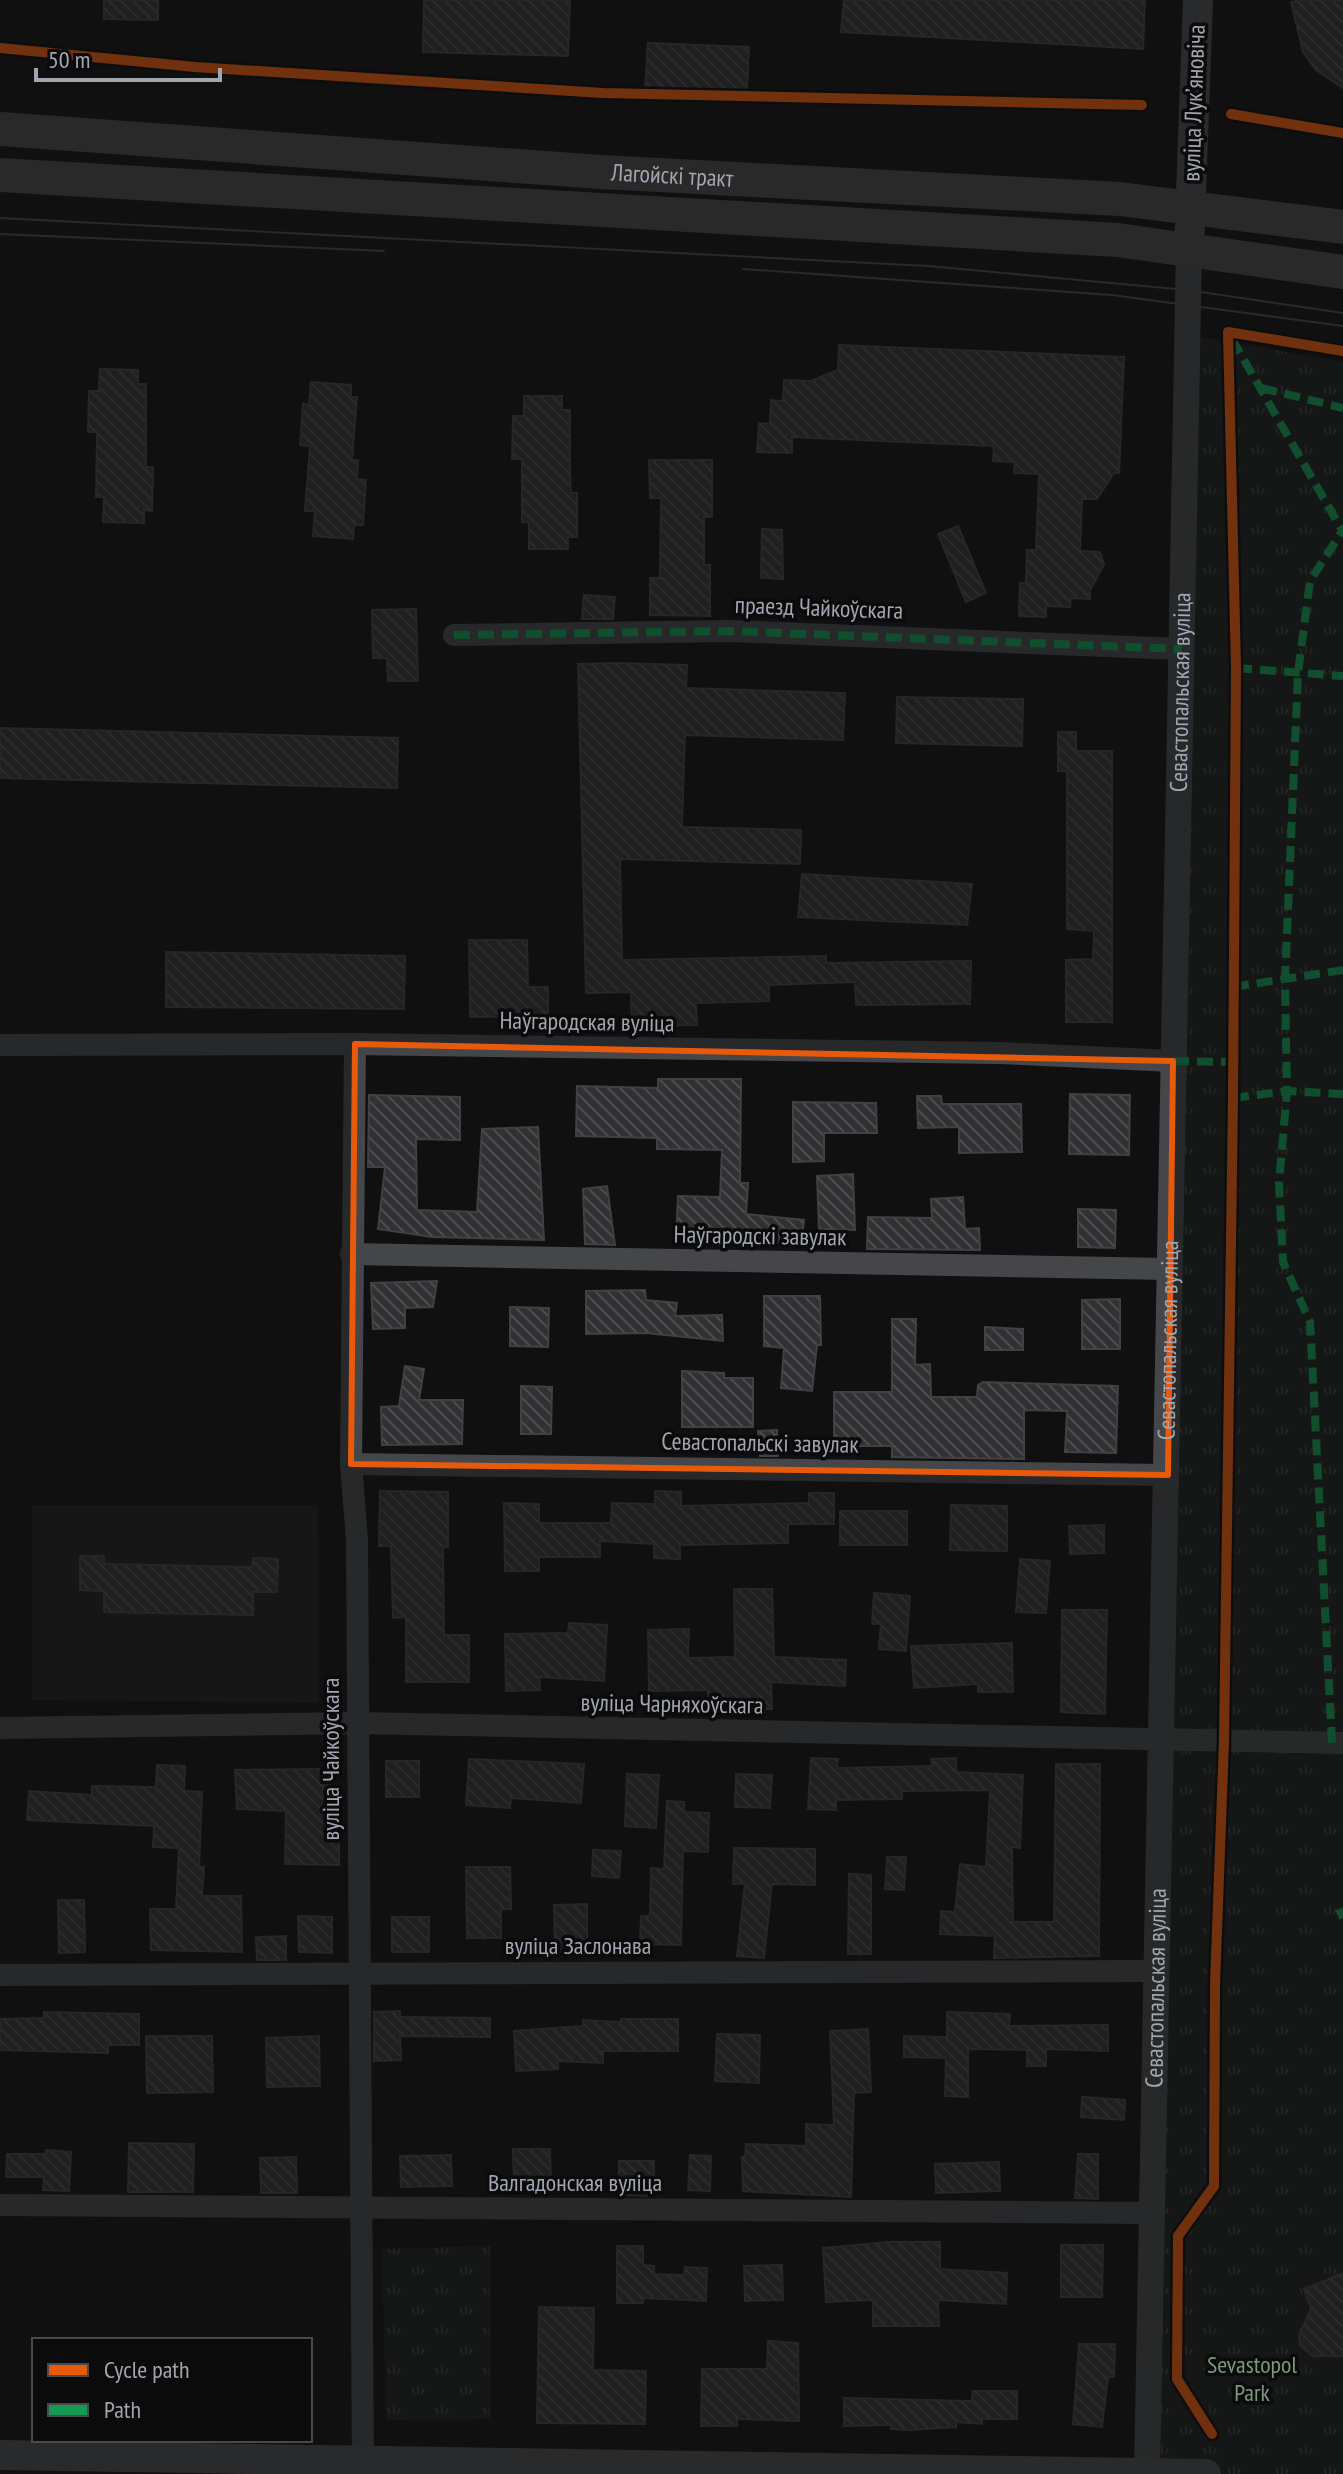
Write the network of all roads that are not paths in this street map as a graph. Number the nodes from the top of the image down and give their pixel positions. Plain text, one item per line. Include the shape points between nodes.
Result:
1 (1198, 0) edge
2 (0, 129) edge
3 (0, 175) edge
4 (1190, 205) junction
5 (1343, 227) edge
6 (1189, 249) junction
7 (1343, 272) edge
8 (454, 635) dead end
9 (1182, 649) junction
10 (355, 1044) junction
11 (0, 1045) edge
12 (1173, 1061) junction
13 (351, 1254) junction
14 (1168, 1269) junction
15 (351, 1464) junction
16 (1168, 1475) junction
17 (356, 1723) junction
18 (0, 1728) edge
19 (1162, 1739) junction
20 (1343, 1743) edge
21 (1156, 1971) junction
22 (358, 1972) junction
23 (0, 1975) edge
24 (0, 2205) edge
25 (360, 2208) junction
26 (1150, 2213) junction
27 (0, 2455) edge
28 (363, 2467) edge
29 (1147, 2474) edge
30 (1206, 2474) edge

1 - 4 main road, вуліца Лукʼяновіча
2 - 4 main road, Лагойскі тракт via 616,173
3 - 6 main road, Лагойскі тракт via 1102,239
4 - 5 main road, Лагойскі тракт
4 - 6 main road, Севастопальская вуліца
6 - 7 main road, Лагойскі тракт
6 - 9 street, Севастопальская вуліца
8 - 9 street, праезд Чайкоўскага via 730,631
9 - 12 street, Севастопальская вуліца
10 - 11 street, Наўгародская вуліца
10 - 12 street, Наўгародская вуліца via 1000,1053
10 - 13 street, вуліца Чайкоўскага
12 - 14 street, Севастопальская вуліца
13 - 14 street, Наўгародскі завулак
13 - 15 street, вуліца Чайкоўскага
14 - 16 street, Севастопальская вуліца
15 - 16 street, Севастопальскі завулак
15 - 17 street, вуліца Чайкоўскага via 357,1532
16 - 19 street, Севастопальская вуліца
17 - 18 street, вуліца Чарняхоўскага
17 - 19 street, вуліца Чарняхоўскага
17 - 22 street, вуліца Чайкоўскага
19 - 20 street, вуліца Чарняхоўскага
19 - 21 street, Севастопальская вуліца
21 - 22 street, вуліца Заслонава
21 - 26 street, Севастопальская вуліца
22 - 23 street, вуліца Заслонава
22 - 25 street, вуліца Чайкоўскага
24 - 25 street, Валгадонская вуліца
25 - 26 street, Валгадонская вуліца
25 - 28 street, вуліца Чайкоўскага
26 - 29 street, Севастопальская вуліца
27 - 28 main road
28 - 29 main road
29 - 30 main road

